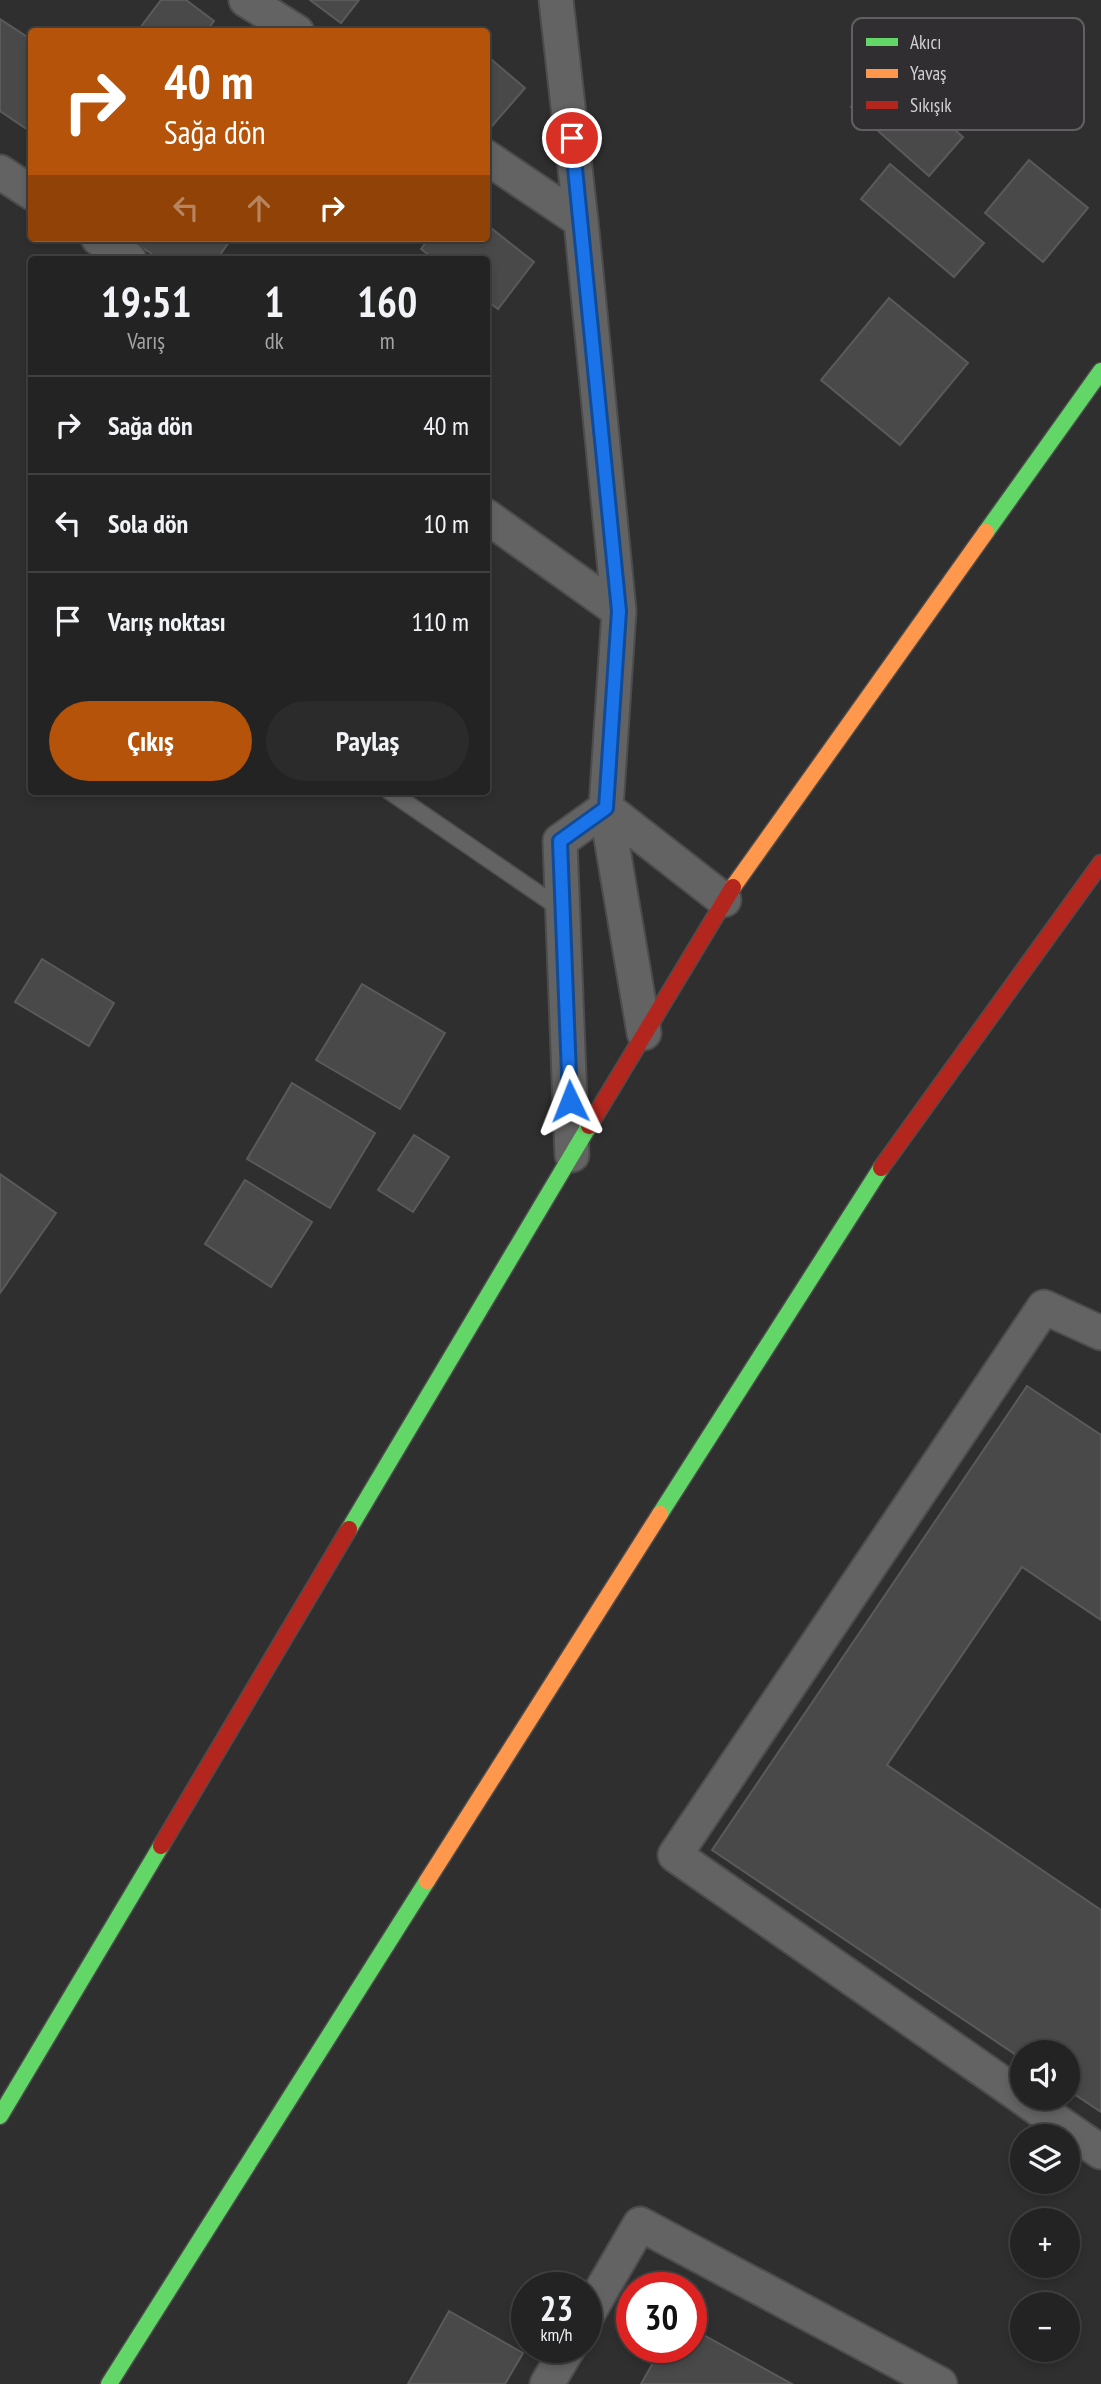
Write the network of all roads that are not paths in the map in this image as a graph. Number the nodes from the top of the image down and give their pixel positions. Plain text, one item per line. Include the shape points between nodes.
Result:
1 (246, 0) edge
2 (556, 0) edge
3 (291, 28) edge
4 (490, 160) edge
5 (0, 172) edge
6 (28, 190) edge
7 (581, 221) junction
8 (104, 242) edge
9 (125, 256) edge
10 (1101, 371) edge
11 (490, 519) edge
12 (619, 611) junction
13 (395, 795) edge
14 (606, 808) junction
15 (1101, 863) edge
16 (724, 900) junction
17 (563, 911) junction
18 (645, 1033) junction
19 (572, 1155) junction
20 (1101, 1333) edge
21 (1010, 2089) edge
22 (1040, 2110) edge
23 (0, 2116) edge
24 (1101, 2152) edge
25 (602, 2289) edge
26 (559, 2363) edge
27 (109, 2384) edge
28 (547, 2384) edge
29 (940, 2384) edge

1 - 3 street
2 - 7 street
4 - 7 street
5 - 6 street
7 - 12 street
8 - 9 street
10 - 16 main road
11 - 12 street
12 - 14 street
13 - 17 lane
14 - 16 street
14 - 17 street via 560,841
14 - 18 street
15 - 27 main road via 865,1190
16 - 18 main road
17 - 19 street
18 - 19 main road
19 - 23 main road
20 - 21 street via 1044,1307 675,1855
22 - 24 street
25 - 29 street via 640,2224
26 - 28 street

